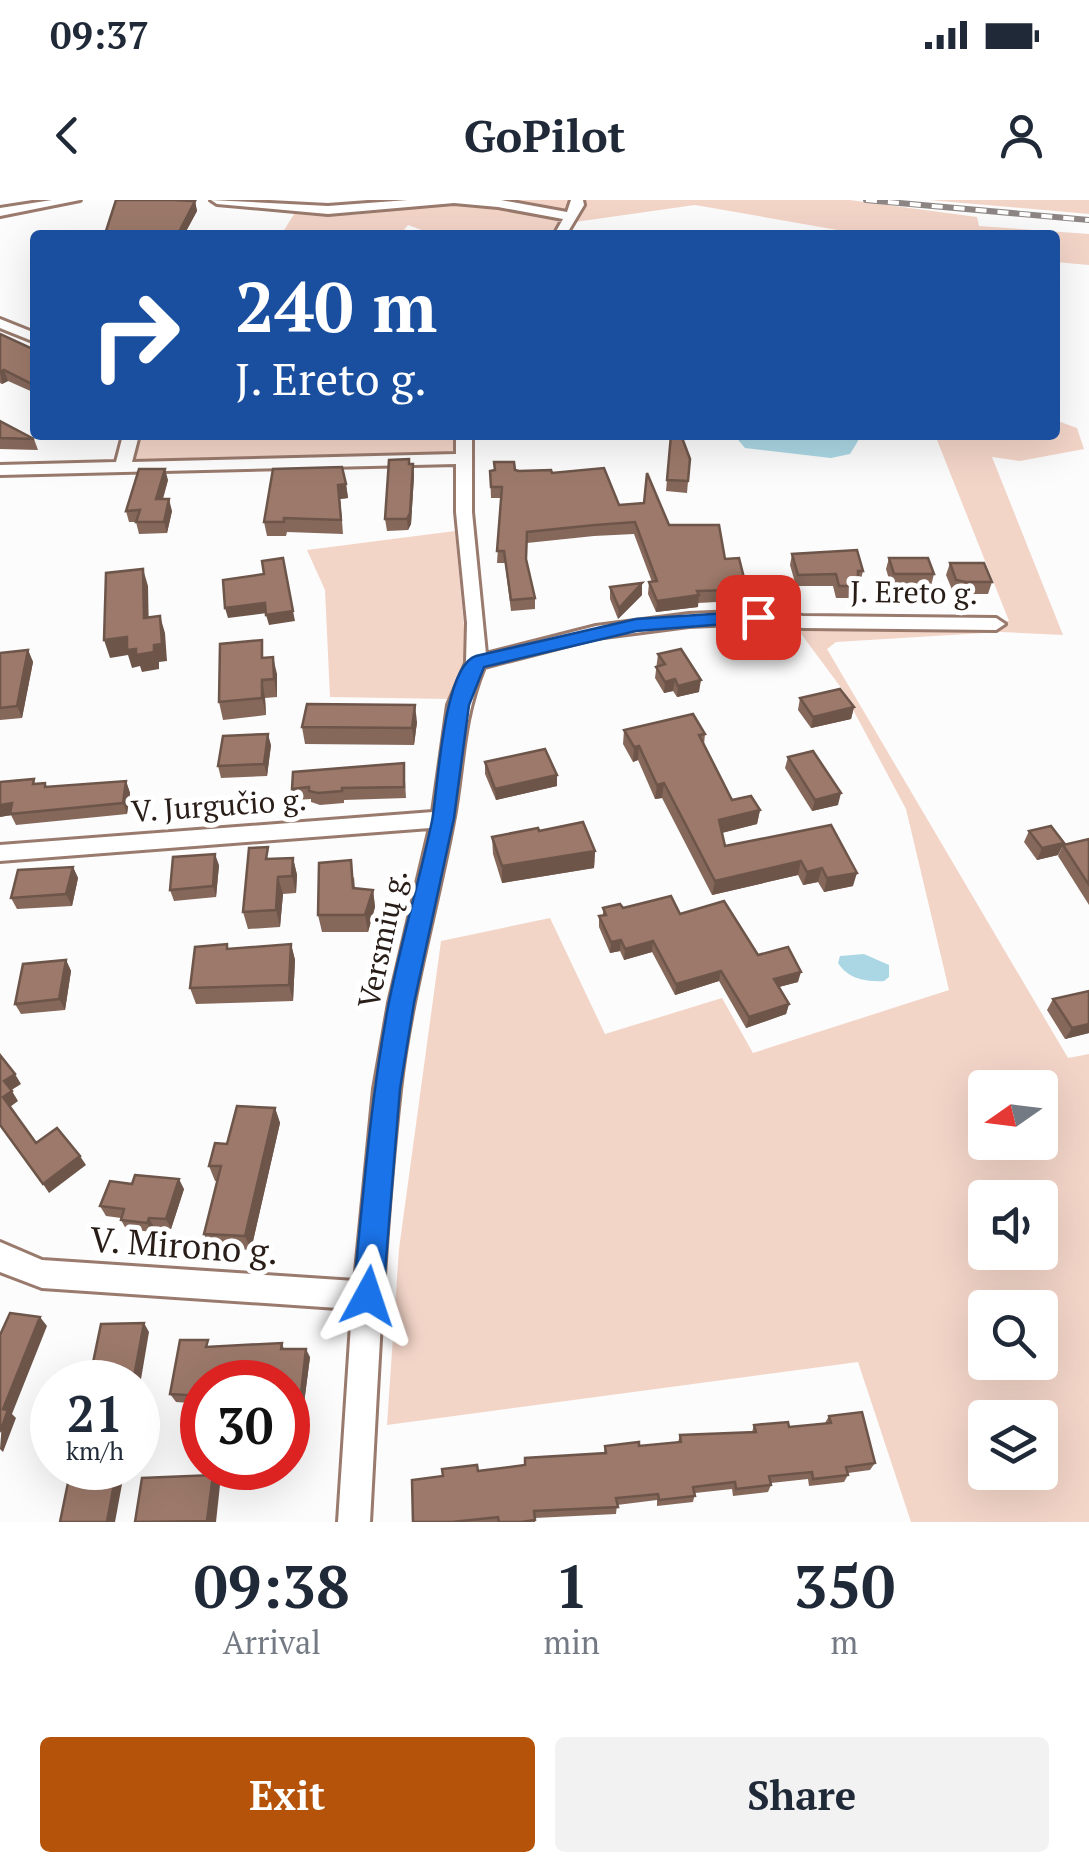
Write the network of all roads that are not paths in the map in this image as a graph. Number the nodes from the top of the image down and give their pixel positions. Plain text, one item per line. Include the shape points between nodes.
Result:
1 (74, 200) edge
2 (217, 200) edge
3 (454, 200) edge
4 (577, 200) edge
5 (0, 212) edge
6 (572, 217) junction
7 (563, 230) edge
8 (0, 323) edge
9 (30, 336) edge
10 (130, 440) edge
11 (464, 440) edge
12 (464, 459) junction
13 (123, 466) junction
14 (0, 470) edge
15 (996, 624) dead end
16 (476, 662) junction
17 (443, 818) junction
18 (0, 853) edge
19 (0, 1256) edge
20 (368, 1296) junction
21 (354, 1522) edge

1 - 5 street
2 - 3 street via 328,210
3 - 6 street
4 - 6 street
6 - 7 street
8 - 9 street
10 - 13 street
11 - 12 street, Versmių g.
12 - 13 street
12 - 16 street, Versmių g.
13 - 14 street
15 - 16 street, J. Ereto g. via 689,620 596,632
16 - 17 street, Versmių g. via 458,705
17 - 18 street, V. Jurgučio g.
17 - 20 street, Versmių g. via 387,1089
19 - 20 street, V. Mirono g. via 42,1274
20 - 21 street, Versmių g.

